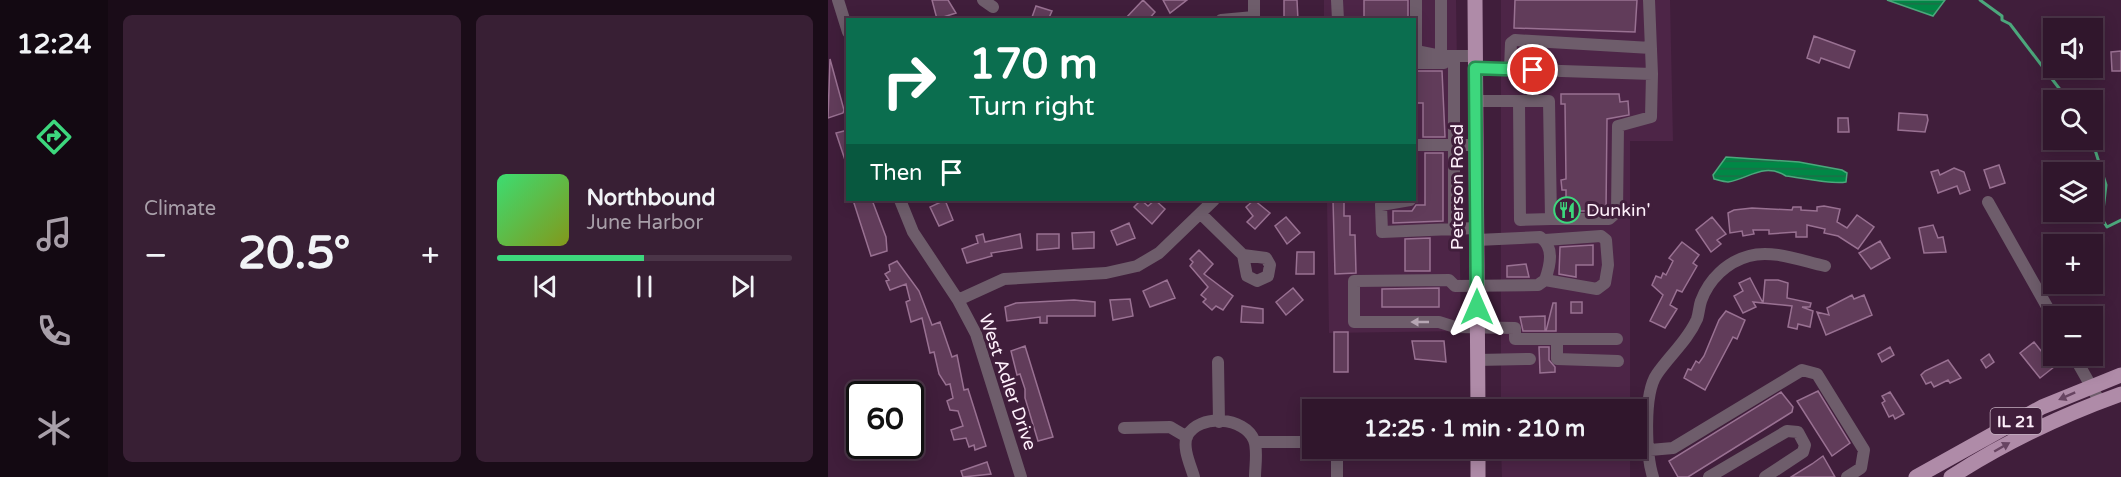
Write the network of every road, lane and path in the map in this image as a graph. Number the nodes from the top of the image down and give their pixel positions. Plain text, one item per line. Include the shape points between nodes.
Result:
1 (838, 0) edge
2 (1254, 0) edge
3 (1337, 0) edge
4 (1416, 0) edge
5 (1441, 0) edge
6 (1475, 0) edge
7 (1650, 0) edge
8 (1254, 18) edge
9 (1338, 18) edge
10 (846, 26) edge
11 (1651, 48) junction
12 (1450, 58) junction
13 (1475, 62) junction
14 (1416, 63) edge
15 (1510, 69) junction
16 (1652, 74) junction
17 (1476, 101) junction
18 (1519, 101) junction
19 (1455, 144) junction
20 (1416, 145) edge
21 (1476, 145) junction
22 (900, 201) edge
23 (1213, 201) edge
24 (1404, 201) edge
25 (1988, 202) dead end
26 (1201, 214) junction
27 (1551, 219) junction
28 (1454, 230) junction
29 (1477, 234) junction
30 (1545, 240) junction
31 (1244, 255) dead end
32 (1825, 266) dead end
33 (1545, 280) junction
34 (1477, 286) junction
35 (958, 300) junction
36 (2047, 306) edge
37 (1477, 327) junction
38 (1557, 339) junction
39 (1617, 339) dead end
40 (1477, 360) junction
41 (1530, 360) dead end
42 (1618, 361) dead end
43 (1218, 363) dead end
44 (2080, 366) edge
45 (2121, 375) edge
46 (2091, 385) junction
47 (2121, 394) edge
48 (1478, 399) edge
49 (2100, 402) junction
50 (1219, 422) junction
51 (1124, 428) dead end
52 (1187, 437) junction
53 (1255, 442) junction
54 (1302, 442) edge
55 (1650, 450) junction
56 (1337, 459) edge
57 (1478, 459) edge
58 (1021, 477) edge
59 (1194, 477) edge
60 (1255, 477) edge
61 (1337, 477) edge
62 (1478, 477) edge
63 (1653, 477) edge
64 (1709, 477) edge
65 (1765, 477) edge
66 (1847, 477) edge
67 (1916, 477) edge
68 (1951, 477) edge

1 - 10 street
2 - 8 street
3 - 9 street
4 - 12 street via 1416,51
5 - 12 street
6 - 13 main road, Peterson Road
7 - 11 street
11 - 15 street via 1515,40 1511,43
11 - 16 street
12 - 13 street
12 - 14 street
12 - 19 street
13 - 15 street
13 - 17 main road, Peterson Road
15 - 16 street
16 - 27 street via 1652,117 1618,126 1617,212 1609,219
17 - 18 street
17 - 21 main road, Peterson Road
18 - 27 street via 1549,101
18 - 27 street via 1520,220
19 - 20 street
19 - 21 street
19 - 28 street
21 - 29 main road, Peterson Road
22 - 35 street, West Adler Drive via 913,232
23 - 26 street
24 - 28 street via 1381,205 1382,232
25 - 36 street
26 - 31 street
26 - 35 street via 1159,253 1134,267 1106,273 1015,277 987,285
28 - 29 street
29 - 30 street
29 - 34 main road, Peterson Road
30 - 33 street via 1551,258
30 - 33 street via 1601,236 1606,240 1608,265 1605,283 1597,290
32 - 55 street via 1769,254 1750,255 1733,262 1710,282 1693,325 1655,376 1647,420
33 - 34 street via 1538,285
34 - 37 main road, Peterson Road
37 -> 34 street via 1439,322 1354,322 1354,281 1449,280 1455,286
35 - 58 street, West Adler Drive via 976,334
37 - 38 street via 1515,328 1515,339
37 - 40 main road, Peterson Road
38 - 39 street
38 - 42 street via 1557,359
40 - 41 street
40 - 48 main road, Peterson Road
43 - 50 street
44 - 46 street
45 - 46 main road, IL 21
46 - 49 street
46 -> 67 main road, IL 21 via 2042,407
47 - 49 main road, IL 21
68 -> 49 main road, IL 21 via 2019,437
50 - 52 street via 1201,425
50 - 53 street via 1239,424
51 - 52 street via 1170,428
52 - 59 street via 1186,450
53 - 54 street
53 - 60 street
55 - 63 street
55 - 66 street via 1673,448 1802,370 1817,374 1864,450 1862,468
56 - 61 street
57 - 62 main road
64 - 65 street via 1787,431 1798,432 1803,452

